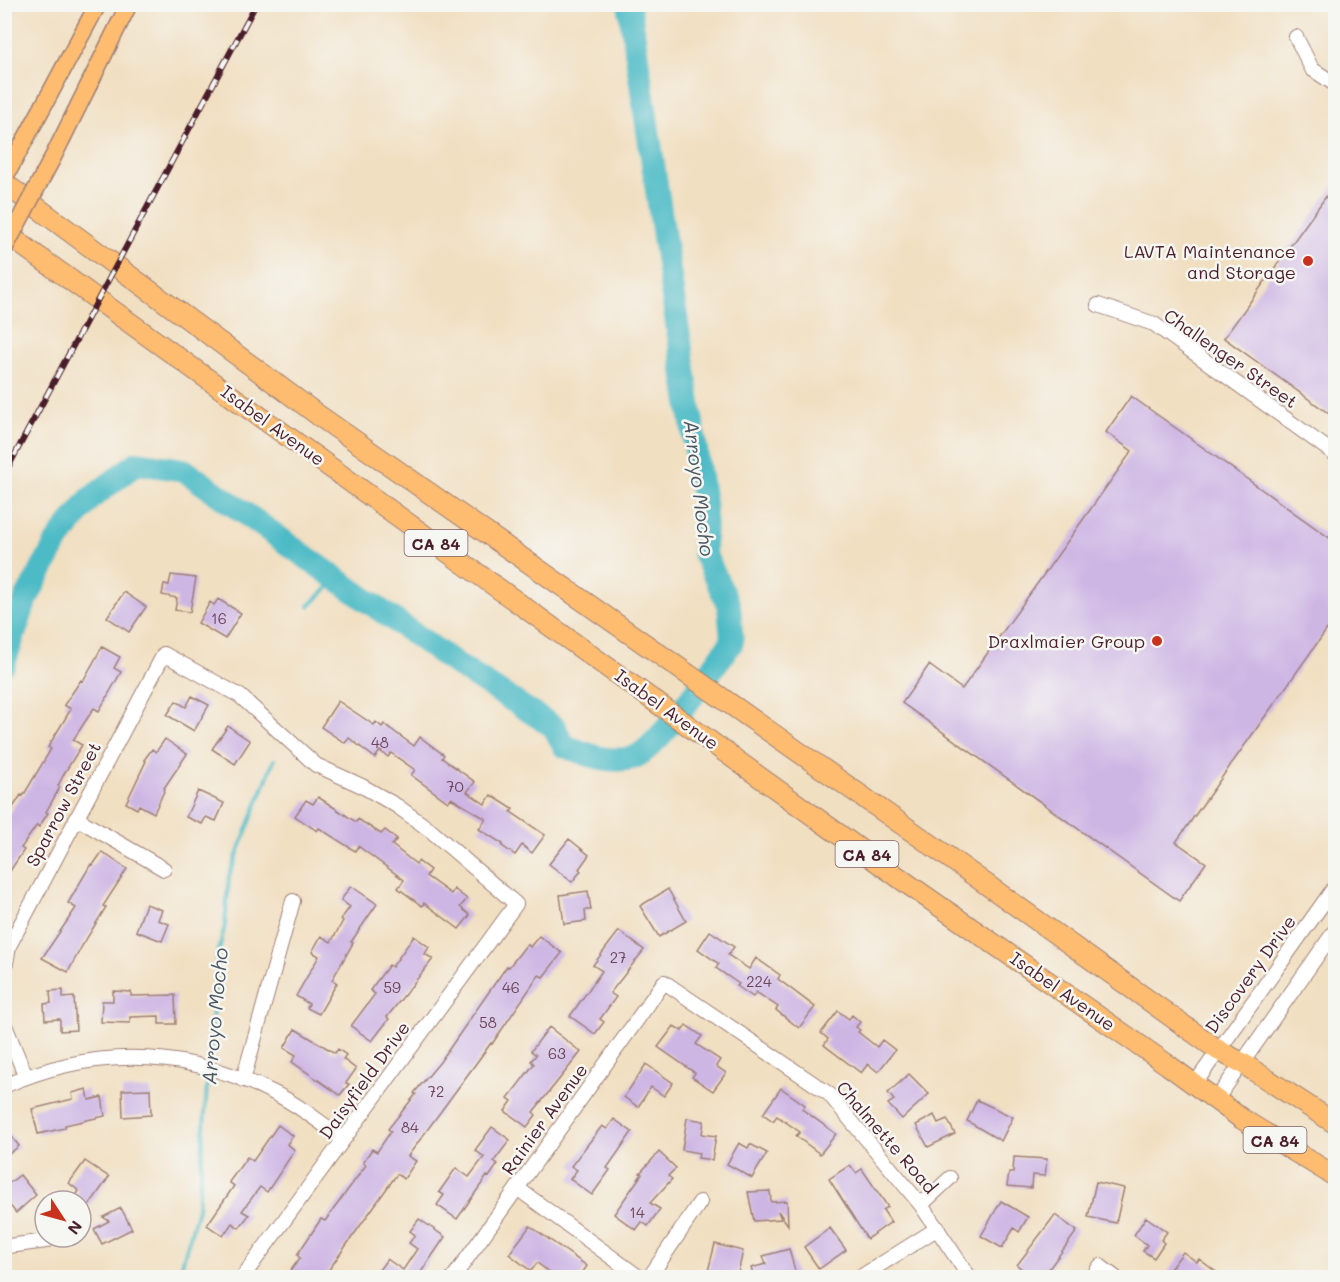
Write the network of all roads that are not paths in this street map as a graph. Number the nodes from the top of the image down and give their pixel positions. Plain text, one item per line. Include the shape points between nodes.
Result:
1 (98, 4) edge
2 (129, 4) edge
3 (1296, 38) dead end
4 (1335, 85) edge
5 (4, 181) edge
6 (4, 232) edge
7 (4, 249) edge
8 (1098, 306) dead end
9 (1335, 455) edge
10 (76, 818) junction
11 (164, 869) dead end
12 (1335, 885) edge
13 (293, 901) dead end
14 (516, 904) joint
15 (1335, 929) edge
16 (4, 975) edge
17 (664, 982) joint
18 (4, 1023) edge
19 (1218, 1050) junction
20 (1242, 1063) junction
21 (26, 1077) junction
22 (243, 1080) junction
23 (1194, 1085) junction
24 (4, 1086) edge
25 (1216, 1100) junction
26 (1335, 1124) edge
27 (343, 1139) junction
28 (1335, 1177) edge
29 (951, 1178) dead end
30 (517, 1188) junction
31 (700, 1202) dead end
32 (921, 1204) junction
33 (938, 1228) junction
34 (33, 1243) edge
35 (4, 1245) edge
36 (242, 1278) edge
37 (453, 1278) edge
38 (640, 1278) edge
39 (649, 1278) edge
40 (859, 1278) edge
41 (970, 1278) edge
42 (1092, 1278) edge
43 (1116, 1278) edge

1 - 5 main road
2 - 7 main road, bridge
3 - 4 street via 1312,69
5 - 19 highway, Isabel Avenue via 318,415
6 - 23 highway, Isabel Avenue / CA 84 via 912,887
8 - 9 street, Challenger Street via 1154,324
10 - 11 street
10 - 14 street, Sparrow Street via 164,654 240,696 316,765 397,806
10 - 16 street, Sparrow Street via 9,946
12 - 19 street, Discovery Drive
13 - 22 street
14 - 27 street, Daisyfield Drive
15 - 20 street
17 - 30 street, Rainier Avenue
17 - 32 street, Chalmette Road via 829,1094
18 - 21 street
19 - 20 highway, Isabel Avenue / CA 84
19 - 23 street, Discovery Drive
20 - 25 street
20 - 26 highway, Isabel Avenue / CA 84
21 - 22 street via 66,1065 136,1057 180,1061
21 - 24 street
22 - 27 street via 308,1113
23 - 25 highway, Isabel Avenue / CA 84
25 - 28 highway, Isabel Avenue / CA 84
27 - 36 street, Daisyfield Drive
29 - 32 street
30 - 37 street, Rainier Avenue
30 - 38 street
31 - 39 street
32 - 33 street, Chalmette Road
33 - 40 street
33 - 41 street, Chalmette Road
34 - 35 street
42 - 43 street via 1100,1266

